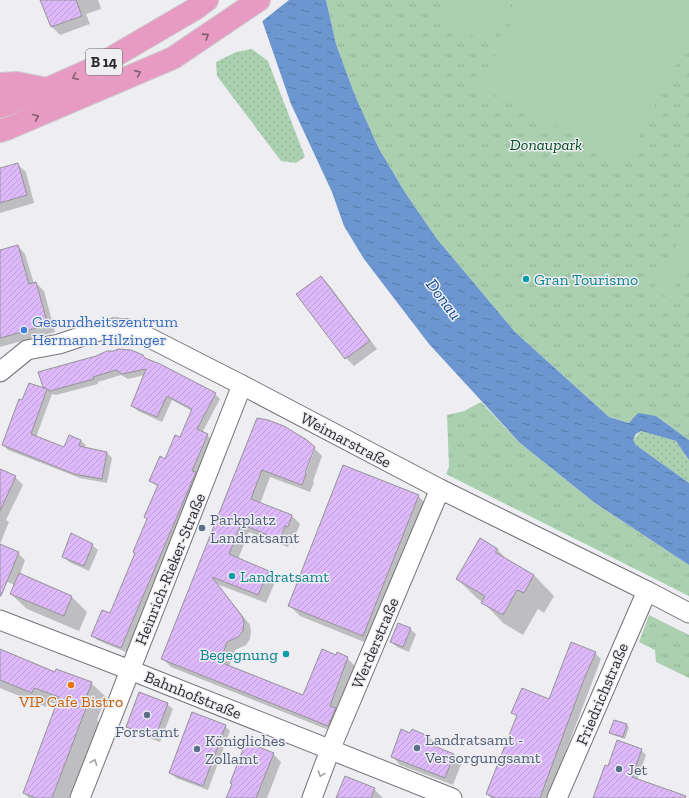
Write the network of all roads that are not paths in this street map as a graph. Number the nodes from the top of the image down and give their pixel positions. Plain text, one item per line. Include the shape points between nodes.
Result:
1 (207, 0) edge
2 (259, 0) edge
3 (0, 84) edge
4 (47, 89) junction
5 (0, 107) edge
6 (0, 131) edge
7 (0, 372) edge
8 (0, 379) edge
9 (242, 385) junction
10 (440, 489) junction
11 (647, 591) junction
12 (689, 613) edge
13 (0, 620) edge
14 (130, 670) junction
15 (330, 750) junction
16 (80, 798) edge
17 (312, 798) edge
18 (452, 798) edge
19 (557, 798) edge

1 -> 4 main road, B 14 via 94,68
6 -> 2 main road, B 14 via 173,58
3 - 4 main road via 17,83
4 - 5 main road, B 14
7 - 8 street
7 - 9 street, Weimarstraße via 27,350 59,344 114,328 128,329 144,335
9 - 10 street, Weimarstraße
9 - 14 street, Heinrich-Rieker-Straße
10 - 11 street, Weimarstraße
10 - 15 street, Werderstraße
11 - 12 street, Weimarstraße
11 - 19 street, Friedrichstraße
13 - 14 street, Bahnhofstraße
14 - 15 street, Bahnhofstraße
16 -> 14 street, Heinrich-Rieker-Straße
15 -> 17 street, Werderstraße
15 - 18 street, Bahnhofstraße

